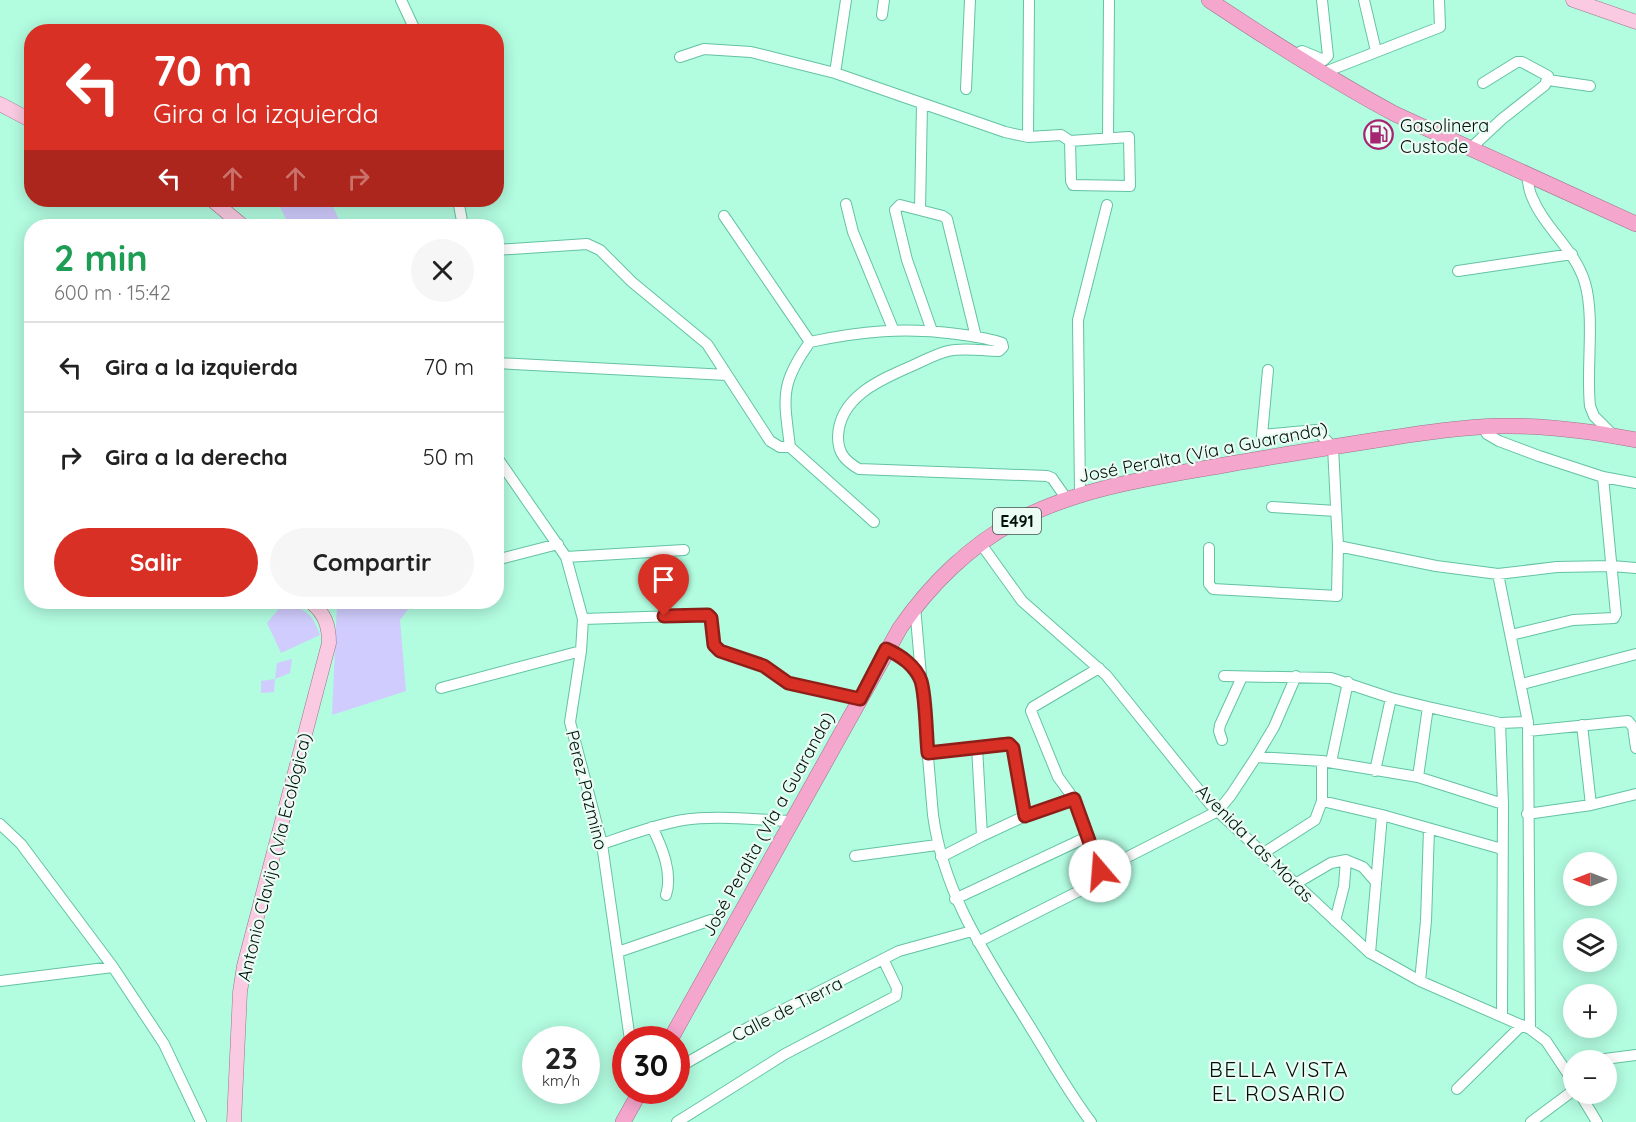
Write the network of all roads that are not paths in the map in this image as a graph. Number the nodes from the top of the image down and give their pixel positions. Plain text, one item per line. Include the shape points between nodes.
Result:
1 (401, 0) edge
2 (846, 0) edge
3 (884, 0) edge
4 (970, 0) edge
5 (1029, 0) edge
6 (1109, 0) edge
7 (1209, 0) edge
8 (1322, 0) edge
9 (1364, 0) edge
10 (1439, 0) edge
11 (1573, 0) edge
12 (882, 15) dead end
13 (1636, 22) edge
14 (412, 24) edge
15 (1376, 51) junction
16 (1294, 54) junction
17 (680, 57) dead end
18 (1325, 72) junction
19 (835, 73) junction
20 (1548, 80) junction
21 (1483, 83) dead end
22 (1590, 86) dead end
23 (966, 89) dead end
24 (0, 104) edge
25 (922, 104) junction
26 (24, 117) edge
27 (1028, 137) junction
28 (1108, 138) junction
29 (1070, 141) junction
30 (1472, 147) junction
31 (1527, 175) junction
32 (846, 204) dead end
33 (1107, 205) dead end
34 (220, 207) edge
35 (920, 210) junction
36 (724, 216) dead end
37 (235, 219) edge
38 (1636, 224) edge
39 (504, 249) edge
40 (1572, 255) junction
41 (1458, 271) dead end
42 (894, 329) junction
43 (932, 331) junction
44 (976, 337) junction
45 (810, 342) junction
46 (504, 363) edge
47 (1268, 370) dead end
48 (727, 375) junction
49 (1483, 427) junction
50 (1613, 435) junction
51 (1636, 440) edge
52 (790, 447) junction
53 (1333, 447) junction
54 (504, 469) edge
55 (1603, 477) junction
56 (1636, 483) edge
57 (1073, 496) junction
58 (1272, 507) dead end
59 (1336, 512) junction
60 (874, 522) dead end
61 (558, 544) junction
62 (981, 544) junction
63 (1338, 546) junction
64 (1209, 548) dead end
65 (684, 550) dead end
66 (566, 557) junction
67 (504, 558) edge
68 (1612, 566) junction
69 (1636, 568) edge
70 (1498, 574) junction
71 (915, 606) junction
72 (320, 609) edge
73 (583, 620) junction
74 (1511, 634) junction
75 (886, 649) junction
76 (581, 651) junction
77 (1636, 654) edge
78 (1099, 668) junction
79 (1224, 676) dead end
80 (1296, 676) junction
81 (1242, 677) junction
82 (920, 680) junction
83 (1348, 682) junction
84 (1522, 684) junction
85 (441, 688) dead end
86 (1391, 698) junction
87 (860, 699) junction
88 (1428, 707) junction
89 (1500, 723) junction
90 (1582, 725) junction
91 (1528, 726) junction
92 (1222, 740) dead end
93 (977, 747) junction
94 (1636, 748) edge
95 (928, 753) junction
96 (1256, 757) junction
97 (1327, 762) junction
98 (1375, 771) junction
99 (1418, 777) junction
100 (1636, 794) edge
101 (1074, 799) junction
102 (1322, 801) junction
103 (1503, 804) junction
104 (1592, 805) junction
105 (1218, 811) junction
106 (1527, 814) junction
107 (1382, 815) junction
108 (1025, 816) junction
109 (791, 821) junction
110 (0, 824) edge
111 (652, 827) junction
112 (1429, 829) junction
113 (982, 836) junction
114 (1089, 836) junction
115 (602, 844) junction
116 (937, 845) junction
117 (1502, 849) junction
118 (1262, 854) junction
119 (855, 856) dead end
120 (941, 857) junction
121 (1346, 860) junction
122 (1100, 871) junction
123 (1376, 882) junction
124 (1295, 884) junction
125 (666, 895) dead end
126 (956, 899) junction
127 (711, 920) dead end
128 (1335, 921) junction
129 (972, 931) junction
130 (978, 942) junction
131 (618, 952) junction
132 (1370, 953) junction
133 (883, 959) junction
134 (113, 967) junction
135 (0, 981) edge
136 (1420, 981) junction
137 (1502, 1015) junction
138 (628, 1026) edge
139 (678, 1026) edge
140 (1526, 1027) junction
141 (1636, 1055) edge
142 (1617, 1057) edge
143 (1563, 1058) edge
144 (690, 1061) edge
145 (1457, 1089) dead end
146 (1563, 1098) edge
147 (634, 1104) edge
148 (1586, 1104) edge
149 (196, 1110) junction
150 (628, 1119) edge
151 (193, 1122) edge
152 (201, 1122) edge
153 (234, 1122) edge
154 (677, 1122) edge
155 (1091, 1122) edge
156 (1531, 1122) edge
157 (1597, 1122) edge

1 - 14 street
2 - 19 street
3 - 12 street
4 - 23 street
5 - 27 street
6 - 28 street
7 - 16 highway
8 - 16 street via 1328,56 1324,60 1302,51
9 - 15 street
10 - 15 street via 1440,27
11 - 13 main road
15 - 18 street
16 - 18 highway
17 - 19 street via 693,51 725,49
18 - 30 highway via 1395,114
19 - 25 street
20 - 21 street via 1548,76 1517,62
20 - 22 street
20 - 30 street
24 - 26 main road
25 - 27 street
25 - 35 street
27 - 29 street via 1056,135
28 - 29 street
28 - 29 street via 1129,138 1130,186 1073,185
30 - 31 highway
31 - 38 highway
31 - 40 street via 1531,197
32 - 42 street via 853,232
33 - 57 street via 1078,320
34 - 37 main road
35 - 43 street via 900,205 895,210 907,260
35 - 44 street via 943,216 948,223
36 - 45 street
39 - 48 street via 594,246 707,344
40 - 41 street
40 - 50 street via 1585,282 1588,303 1590,406 1594,416
42 - 43 street
42 - 45 street
43 - 44 street
44 - 57 street via 997,341 1003,347 999,351 948,351 877,381 862,392 843,415 838,445 842,455 859,469 1047,476
45 - 52 street via 794,365 784,392
46 - 48 street
47 - 53 street via 1262,435 1316,430
48 - 52 street via 770,441
49 - 50 highway, José Peralta (Vía a Guaranda) / E491 via 1546,427
49 - 53 highway, José Peralta (Vía a Guaranda) / E491
49 - 55 street via 1499,441
50 - 51 highway, José Peralta (Vía a Guaranda) / E491
52 - 60 street
53 - 57 highway, José Peralta (Vía a Guaranda) / E491 via 1130,482
53 - 59 street
54 - 61 street, Perez Pazmino
55 - 56 street
55 - 68 street
57 - 62 highway, José Peralta (Vía a Guaranda) / E491 via 1014,522
58 - 59 street
59 - 63 street
61 - 66 street, Perez Pazmino
61 - 67 street
62 - 71 highway, José Peralta (Vía a Guaranda) / E491
62 - 78 street, Avenida Las Moras via 1022,601
63 - 64 street via 1337,596 1213,589 1209,584
63 - 70 street via 1445,568
65 - 66 street
66 - 73 street, Perez Pazmino
68 - 69 street
68 - 70 street
68 - 74 street via 1614,618 1573,620
70 - 74 street
71 - 75 highway, José Peralta (Vía a Guaranda) / E491
71 - 82 street
72 - 153 main road, Antonio Clavijo (Via Ecológica) via 328,625 329,643 244,966
73 - 76 street, Perez Pazmino
73 - 87 street via 704,614 711,618 714,645 720,651 764,666 788,683
74 - 84 street
75 - 82 street via 904,658
75 - 87 highway, José Peralta (Vía a Guaranda) / E491
76 - 85 street
76 - 115 street, Perez Pazmino via 570,722
77 - 84 street
78 - 101 street via 1031,711 1058,777
78 - 105 street, Avenida Las Moras
79 - 81 street
80 - 81 street
80 - 83 street
80 - 96 street
81 - 92 street via 1220,725
82 - 95 street
83 - 86 street
83 - 97 street
84 - 91 street
86 - 88 street
86 - 98 street
87 - 109 highway, José Peralta (Vía a Guaranda) / E491
88 - 89 street
88 - 99 street
89 - 91 street
89 - 103 street
90 - 91 street
90 - 94 street via 1628,721 1633,727
90 - 104 street
91 - 106 street
93 - 95 street
93 - 108 street via 1004,743 1013,748
93 - 113 street
95 - 116 street
96 - 97 street
96 - 105 street
97 - 98 street
97 - 102 street
98 - 99 street
99 - 103 street
100 - 104 street
101 - 108 street
101 - 114 street
102 - 107 street
102 - 118 street via 1315,820
103 - 117 street
104 - 106 street
105 - 118 street, Avenida Las Moras
105 - 122 street
106 - 140 street
107 - 112 street
107 - 123 street
108 - 113 street
109 - 111 street via 710,818
109 - 139 highway, José Peralta (Vía a Guaranda) / E491
110 - 134 street via 21,844
111 - 115 street
111 - 125 street via 668,874
112 - 117 street
112 - 136 street
113 - 120 street
114 - 122 street
114 - 126 street
115 - 131 street, Perez Pazmino
116 - 119 street
116 - 120 street
117 - 137 street
118 - 124 street, Avenida Las Moras
120 - 126 street
121 - 123 street via 1363,867
121 - 124 street via 1331,863
121 - 128 street
122 - 130 street via 1103,879
123 - 132 street
124 - 128 street, Avenida Las Moras
126 - 129 street
127 - 131 street
128 - 132 street, Avenida Las Moras
129 - 130 street
129 - 133 street, Calle de Tierra
130 - 155 street
131 - 138 street, Perez Pazmino
132 - 136 street, Avenida Las Moras
133 - 144 street, Calle de Tierra
133 - 154 street via 897,988 896,996 785,1054
134 - 135 street
134 - 149 street via 164,1044
136 - 137 street, Avenida Las Moras
137 - 140 street, Avenida Las Moras
140 - 143 street, Avenida Las Moras
140 - 145 street
141 - 142 street
146 - 156 street
147 - 150 highway
148 - 157 street
149 - 151 street
149 - 152 street

